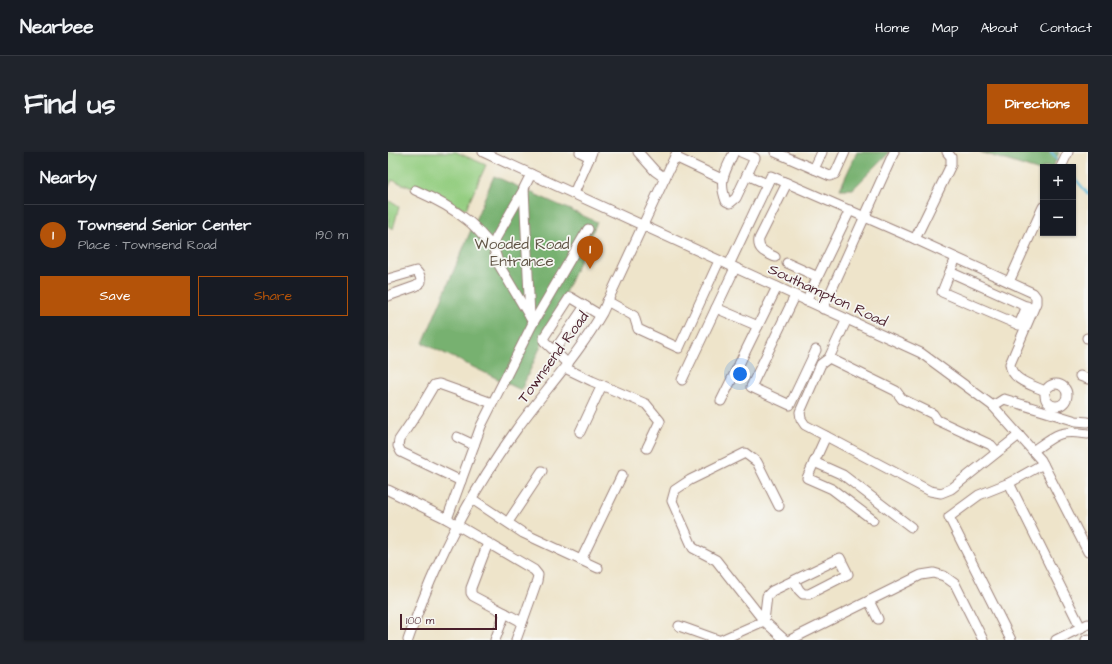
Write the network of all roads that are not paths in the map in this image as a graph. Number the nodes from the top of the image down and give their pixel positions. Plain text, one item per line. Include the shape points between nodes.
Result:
1 (483, 152) edge
2 (580, 152) edge
3 (638, 152) edge
4 (734, 152) edge
5 (741, 152) edge
6 (775, 152) edge
7 (822, 152) edge
8 (845, 152) edge
9 (894, 152) edge
10 (947, 152) edge
11 (591, 154) edge
12 (676, 154) edge
13 (814, 169) junction
14 (531, 174) junction
15 (746, 175) junction
16 (665, 178) junction
17 (722, 179) junction
18 (787, 183) junction
19 (767, 184) junction
20 (524, 188) junction
21 (415, 190) dead end
22 (574, 193) junction
23 (850, 210) junction
24 (1040, 214) edge
25 (864, 217) junction
26 (643, 226) junction
27 (588, 229) dead end
28 (744, 232) junction
29 (759, 239) junction
30 (915, 240) junction
31 (493, 246) junction
32 (775, 257) dead end
33 (956, 258) junction
34 (719, 261) junction
35 (787, 263) dead end
36 (732, 267) junction
37 (950, 272) junction
38 (818, 277) junction
39 (388, 280) edge
40 (1009, 282) junction
41 (777, 287) junction
42 (388, 296) edge
43 (795, 296) junction
44 (607, 301) junction
45 (806, 301) junction
46 (585, 306) junction
47 (716, 308) junction
48 (823, 308) junction
49 (1030, 308) junction
50 (600, 315) junction
51 (847, 319) junction
52 (532, 320) junction
53 (758, 326) junction
54 (816, 350) dead end
55 (554, 351) junction
56 (829, 358) junction
57 (567, 366) junction
58 (682, 380) dead end
59 (602, 385) junction
60 (1045, 391) junction
61 (721, 401) dead end
62 (492, 403) junction
63 (993, 406) junction
64 (1051, 410) junction
65 (1088, 422) edge
66 (580, 432) dead end
67 (1088, 434) edge
68 (1019, 435) junction
69 (826, 436) junction
70 (457, 437) dead end
71 (474, 445) junction
72 (647, 448) dead end
73 (1033, 451) junction
74 (997, 452) junction
75 (814, 462) junction
76 (1043, 464) junction
77 (542, 471) dead end
78 (622, 475) dead end
79 (461, 481) junction
80 (1009, 483) junction
81 (388, 490) edge
82 (472, 499) junction
83 (779, 506) dead end
84 (447, 519) junction
85 (873, 520) dead end
86 (508, 522) junction
87 (457, 525) junction
88 (911, 527) dead end
89 (488, 543) junction
90 (1088, 552) edge
91 (581, 560) junction
92 (598, 568) dead end
93 (794, 581) junction
94 (869, 600) junction
95 (505, 613) junction
96 (878, 619) dead end
97 (764, 621) junction
98 (522, 622) junction
99 (679, 626) dead end
100 (1084, 626) edge
101 (408, 640) edge
102 (495, 640) edge
103 (516, 640) edge
104 (720, 640) edge
105 (785, 640) edge
106 (790, 640) edge
107 (983, 640) edge
108 (1011, 640) edge
109 (1056, 640) edge

1 - 14 street, Southampton Road
2 - 11 street
3 - 16 street
4 - 17 street
5 - 15 street via 755,158
6 - 13 street
7 - 13 street
8 - 13 street via 835,174 830,176
9 - 25 street
10 - 30 street via 951,157 951,164
11 - 22 street
12 - 16 street, Townsend Road
12 - 17 street
14 - 20 street
14 - 22 street, Southampton Road
15 - 17 street via 736,198 730,202 726,201 722,190
15 - 19 street
16 - 26 street, Townsend Road
18 - 19 street via 771,176
18 - 23 street
18 - 29 street
19 - 28 street
20 - 31 street
20 - 52 street
21 - 31 street via 433,198 467,220
22 - 26 street, Southampton Road
23 - 25 street
23 - 38 street
24 - 40 street
25 - 30 street
25 - 48 street
26 - 34 street, Southampton Road
26 - 44 street, Townsend Road
27 - 52 street, Townsend Road
28 - 29 street
28 - 36 street
29 - 32 street via 758,245 761,250
30 - 33 street
31 - 52 street via 499,265
33 - 37 street
33 - 40 street
34 - 36 street, Southampton Road
34 - 44 street via 679,348 638,329 634,316
35 - 38 street
36 - 41 street, Southampton Road
36 - 47 street
37 - 49 street
37 - 49 street via 942,292 1019,325
38 - 45 street
39 - 42 street via 416,270 421,278 416,286
40 - 49 street via 1033,293 1036,303
41 - 43 street, Southampton Road
41 - 53 street
43 - 45 street, Southampton Road
43 - 54 street via 751,387 790,405
44 - 50 street, Townsend Road
45 - 48 street, Southampton Road
46 - 50 street
46 - 55 street
46 - 55 street via 570,297 544,337 544,342
47 - 53 street
47 - 58 street
48 - 51 street, Southampton Road
49 - 60 street via 1010,369 1016,377
50 - 57 street, Townsend Road
51 - 56 street
51 - 63 street, Southampton Road via 921,354
52 - 62 street, Townsend Road
53 - 61 street
55 - 57 street
56 - 69 street via 821,364 800,412 805,425
56 - 74 street via 896,391 902,399 933,414 937,420 991,445
57 - 59 street
57 - 82 street, Townsend Road via 516,430 480,482
59 - 66 street
59 - 72 street via 646,404 660,421
60 - 64 street
60 - 64 street via 1057,383 1065,388 1067,393 1064,404
62 - 71 street, Townsend Road
62 - 79 street via 434,384 399,440 401,452
63 - 64 street via 1004,399
63 - 68 street, Southampton Road
64 - 65 street via 1076,421
67 - 73 street via 1065,432 1055,435
68 - 73 street, Southampton Road
68 - 74 street
69 - 74 street via 930,491 941,493 951,489
69 - 75 street
70 - 71 street
71 - 79 street, Townsend Road
73 - 76 street, Southampton Road
75 - 85 street via 807,478 832,489
75 - 88 street via 843,475
76 - 80 street
76 - 90 street, Southampton Road
77 - 86 street
78 - 91 street
79 - 84 street, Townsend Road
80 - 100 street
80 - 108 street via 979,495 949,517
81 - 84 street
82 - 86 street
82 - 87 street, Townsend Road
83 - 97 street via 757,462 745,453 690,480 675,490 672,501 693,548 716,560
84 - 87 street
86 - 91 street via 523,533
87 - 89 street
87 - 101 street, Townsend Road via 438,564
89 - 95 street via 470,593
89 - 98 street via 534,570 538,575
91 - 92 street
93 - 93 street via 840,558 848,574 809,594 803,594
93 - 97 street via 767,596
94 - 96 street
94 - 106 street
94 - 107 street via 921,575 934,573 944,576 955,584
95 - 98 street
95 - 102 street
97 - 104 street
97 - 105 street
98 - 103 street
99 - 104 street
100 - 109 street

